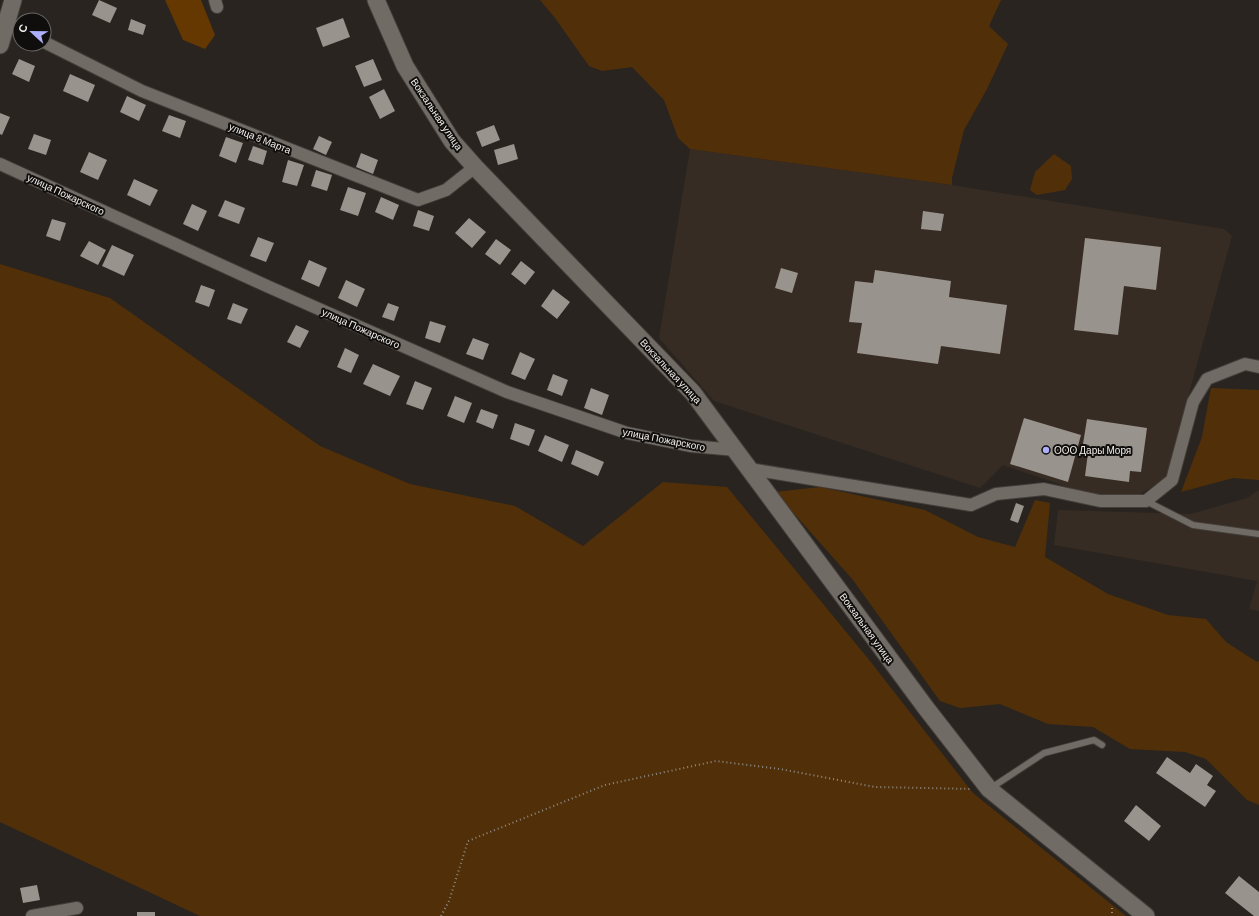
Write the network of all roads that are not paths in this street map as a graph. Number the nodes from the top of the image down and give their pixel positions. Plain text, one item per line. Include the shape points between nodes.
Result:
1 (12, 0) edge
2 (376, 0) edge
3 (12, 12) edge
4 (12, 28) edge
5 (0, 46) edge
6 (52, 46) edge
7 (0, 164) edge
8 (475, 167) junction
9 (1259, 367) edge
10 (736, 450) junction
11 (750, 469) junction
12 (1146, 501) junction
13 (1259, 534) edge
14 (1102, 745) dead end
15 (989, 789) junction
16 (77, 908) dead end
17 (32, 916) edge
18 (1146, 916) edge

1 - 3 street
2 - 8 street, Вокзальная улица via 405,66 452,141
4 - 5 street
6 - 8 street, улица 8 Марта via 142,91 418,200 446,190
7 - 10 street, улица Пожарского via 507,392 627,433 691,446
8 - 10 street, Вокзальная улица via 694,393
9 - 12 street via 1245,364 1207,378 1193,402 1172,480
10 - 11 street, Вокзальная улица
11 - 12 street via 971,505 996,494 1044,489 1100,501
11 - 15 street, Вокзальная улица via 926,708
12 - 13 lane via 1193,525
14 - 15 lane via 1094,740 1044,753
15 - 18 street, Вокзальная улица
16 - 17 street

